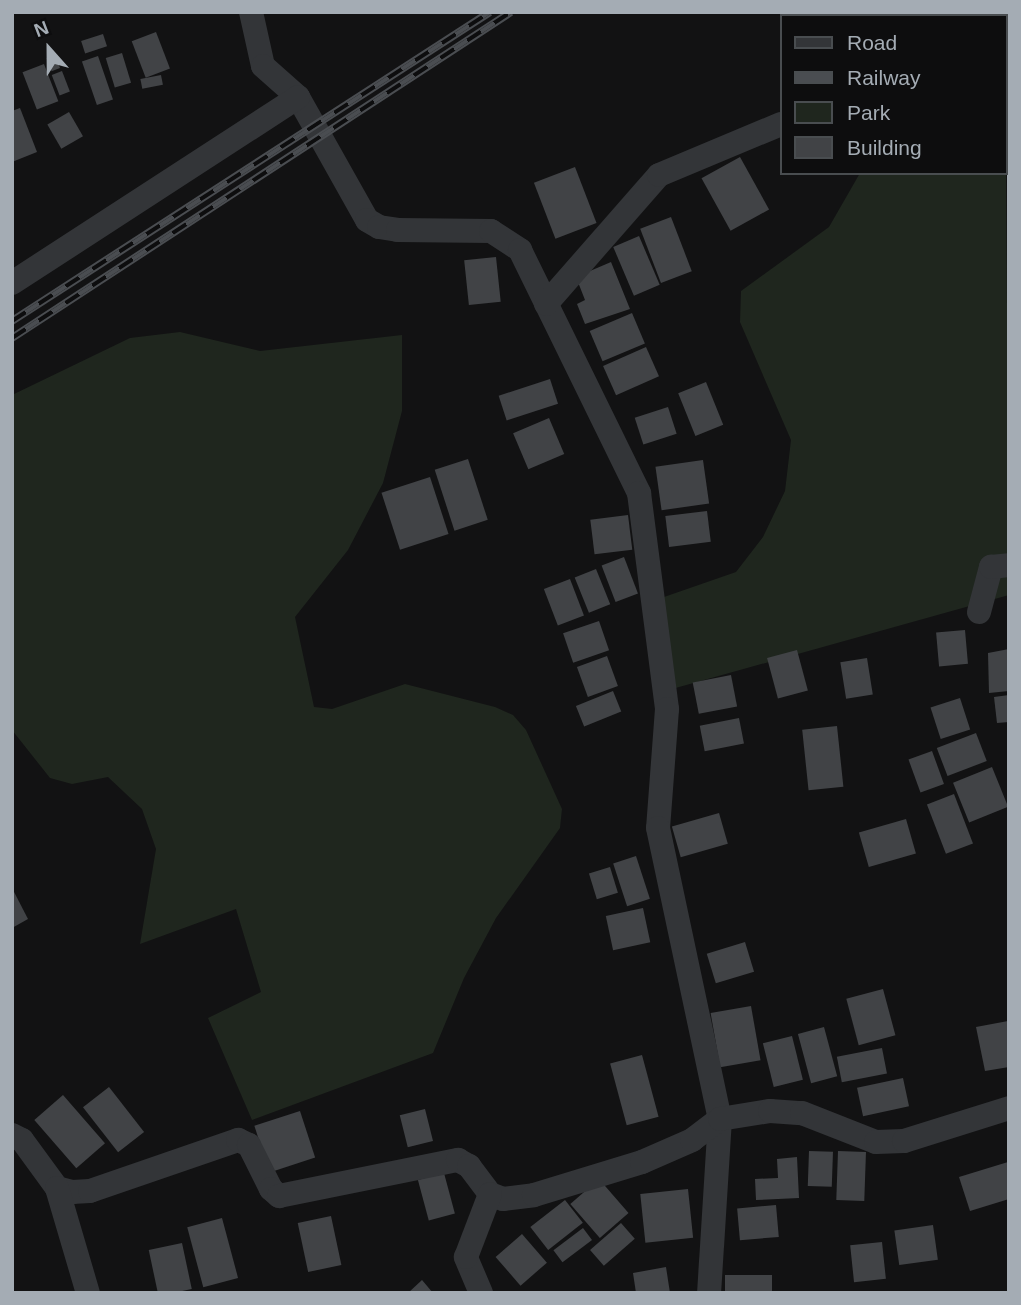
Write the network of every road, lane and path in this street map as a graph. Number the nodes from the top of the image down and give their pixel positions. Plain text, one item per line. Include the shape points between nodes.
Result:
1 (251, 12) edge
2 (298, 97) junction
3 (780, 124) edge
4 (12, 283) edge
5 (546, 304) junction
6 (1009, 565) edge
7 (979, 612) dead end
8 (1009, 1108) edge
9 (720, 1119) junction
10 (12, 1135) edge
11 (57, 1188) junction
12 (490, 1194) junction
13 (88, 1293) edge
14 (481, 1293) edge
15 (709, 1293) edge

1 - 2 street via 263,66
2 - 4 street
2 - 5 street via 367,220 379,227 491,231 520,250
3 - 5 street via 659,175
5 - 9 street via 634,480 642,505 667,709 658,828
6 - 7 street via 991,567
8 - 9 street via 904,1141 876,1142 802,1113 770,1111
9 - 12 street via 692,1140 642,1163 534,1195 503,1199
9 - 15 street
10 - 11 street via 22,1140
11 - 12 street via 90,1191 238,1140 249,1145 279,1196 458,1160 469,1166
11 - 13 street
12 - 14 street via 466,1257

